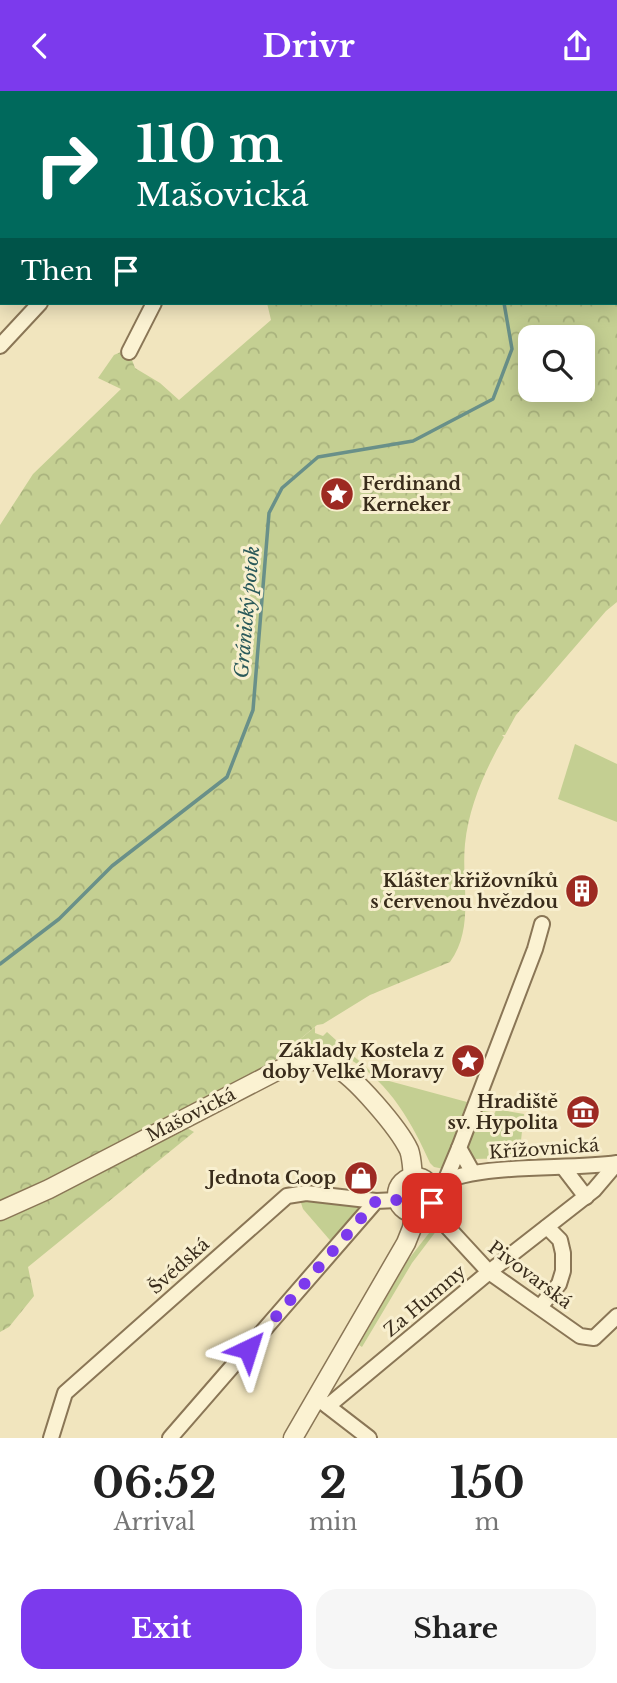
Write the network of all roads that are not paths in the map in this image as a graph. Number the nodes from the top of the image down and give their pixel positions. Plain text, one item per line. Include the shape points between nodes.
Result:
1 (38, 305) edge
2 (153, 305) edge
3 (0, 346) edge
4 (129, 352) dead end
5 (542, 924) dead end
6 (458, 1148) junction
7 (617, 1163) edge
8 (564, 1167) junction
9 (473, 1173) junction
10 (413, 1177) junction
11 (439, 1183) junction
12 (586, 1197) junction
13 (397, 1200) junction
14 (376, 1201) junction
15 (422, 1210) junction
16 (0, 1211) edge
17 (547, 1227) junction
18 (489, 1272) junction
19 (540, 1307) junction
20 (617, 1316) edge
21 (322, 1402) junction
22 (175, 1436) edge
23 (51, 1438) edge
24 (293, 1438) edge
25 (369, 1438) edge

1 - 3 street
2 - 4 street
5 - 6 street
6 - 9 street
6 - 11 street
7 - 8 street, Křížovnická
7 - 12 street, Za Humny
8 - 9 street, Křížovnická
8 - 12 street
9 - 11 street, Křížovnická
10 - 11 street
10 - 13 street via 400,1185
10 - 16 street, Mašovická via 410,1151 358,1086 331,1064 296,1061
11 - 15 street via 434,1198
12 - 17 street, Za Humny
13 - 14 street, Švédská
13 - 15 street via 404,1209
14 - 22 street
14 - 23 street, Švédská via 306,1193 287,1196 65,1393
15 - 18 street, Pivovarská
15 - 21 street
17 - 18 street, Za Humny
17 - 19 street via 560,1240 563,1271 559,1285
18 - 19 street, Pivovarská
18 - 21 street, Za Humny
19 - 20 street, Pivovarská via 580,1336 594,1338
21 - 24 street
21 - 25 street

